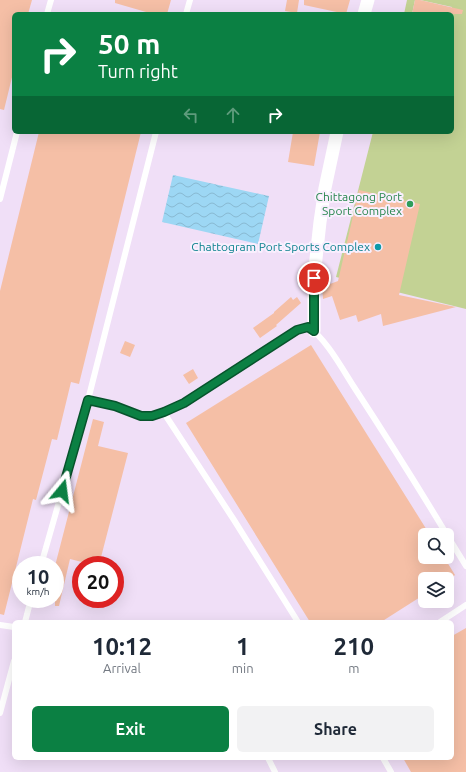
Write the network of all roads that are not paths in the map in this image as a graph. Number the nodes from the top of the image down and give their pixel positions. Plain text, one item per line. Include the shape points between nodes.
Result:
1 (51, 0) edge
2 (190, 0) edge
3 (368, 0) edge
4 (48, 12) edge
5 (187, 12) edge
6 (365, 12) edge
7 (17, 134) edge
8 (155, 134) edge
9 (337, 134) edge
10 (0, 199) edge
11 (314, 331) junction
12 (88, 400) junction
13 (164, 412) junction
14 (443, 528) edge
15 (454, 546) edge
16 (44, 556) edge
17 (466, 566) edge
18 (466, 605) edge
19 (29, 608) edge
20 (26, 620) edge
21 (297, 620) edge
22 (443, 620) edge
23 (0, 624) edge
24 (12, 627) edge
25 (12, 668) edge
26 (0, 713) edge
27 (269, 760) edge
28 (383, 760) edge
29 (275, 772) edge
30 (391, 772) edge

1 - 4 lane
2 - 5 lane
3 - 6 street
7 - 10 lane
8 - 12 lane
9 - 11 street via 325,188 316,251
11 - 13 lane via 308,327 297,330 204,391
11 - 14 lane via 378,424
12 - 13 lane via 115,406 141,416
12 - 16 lane
13 - 21 lane
15 - 17 lane
18 - 22 lane
19 - 20 lane
23 - 24 lane
25 - 26 lane
27 - 29 lane
28 - 30 lane

